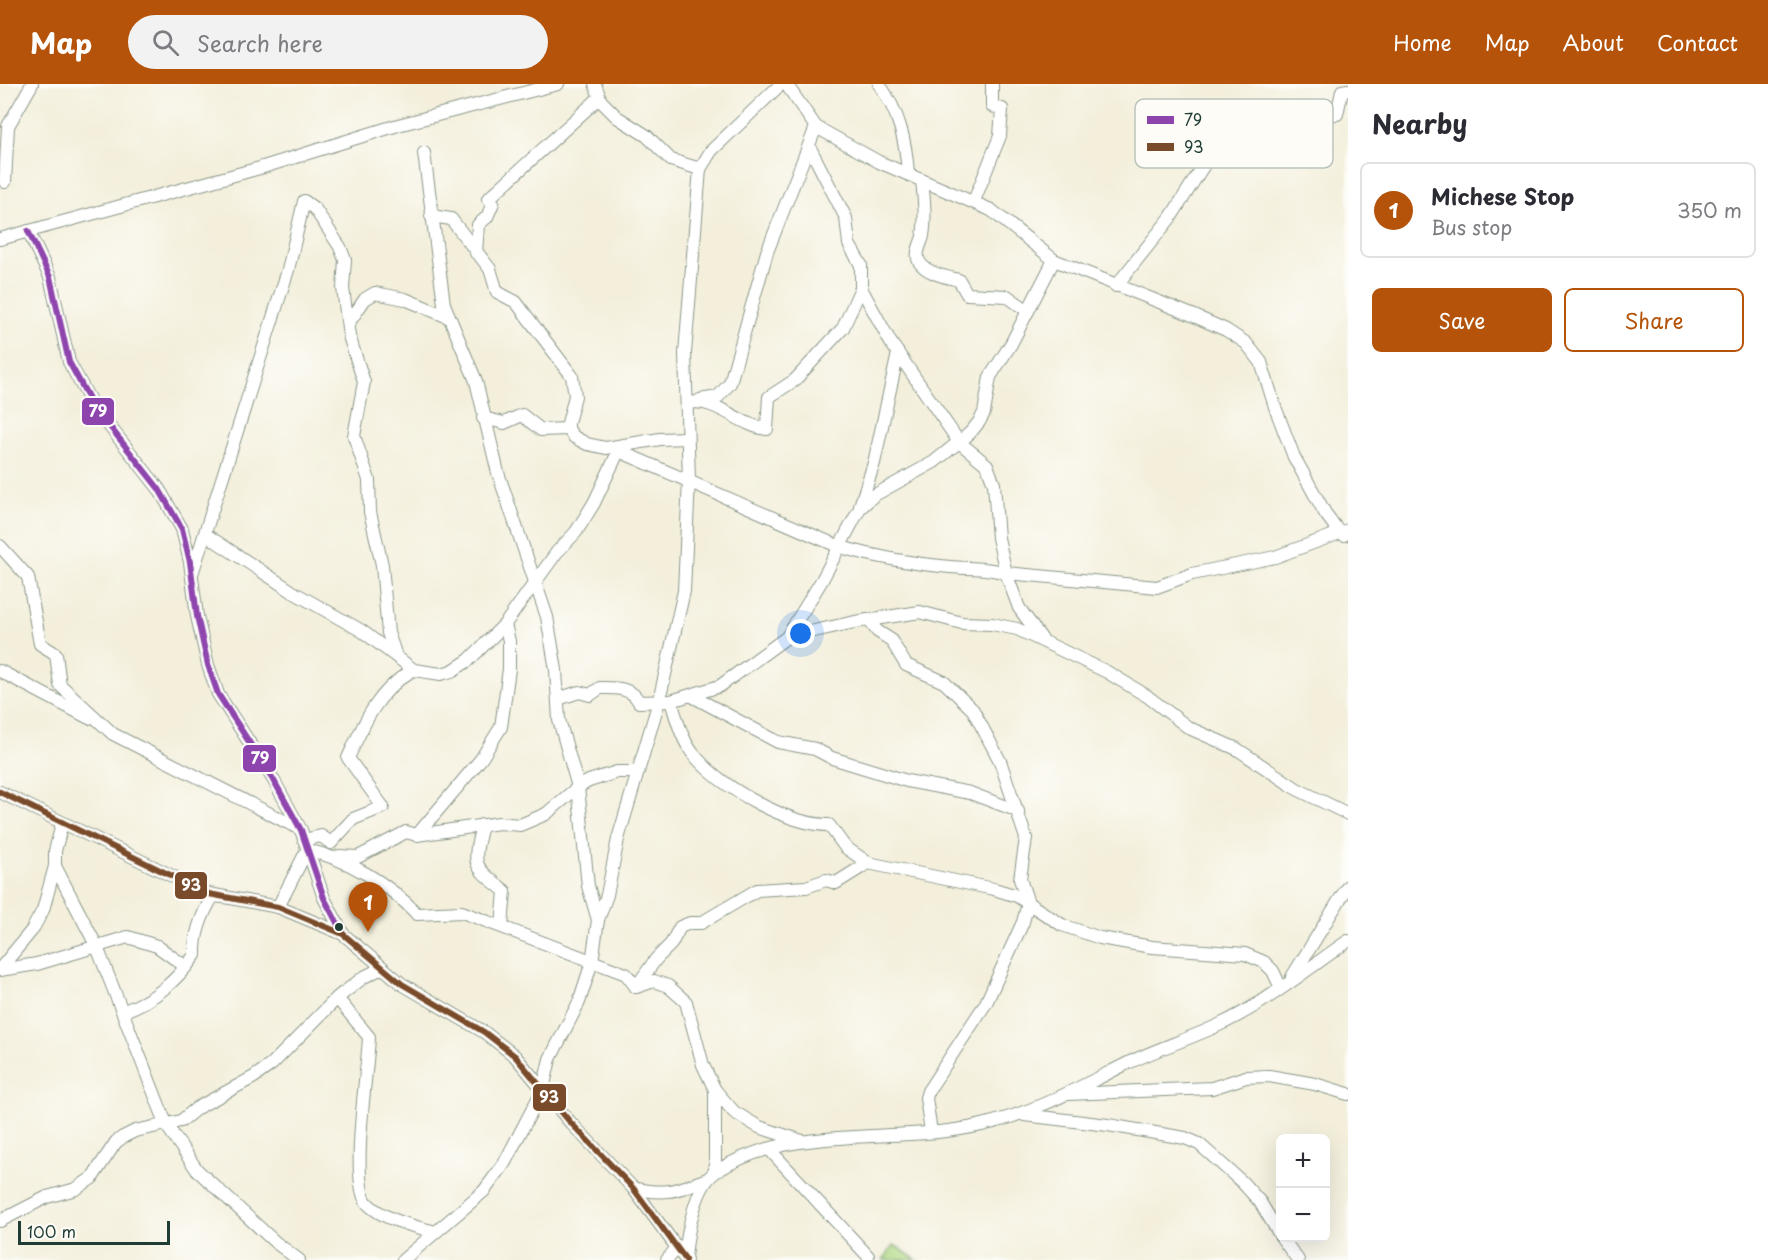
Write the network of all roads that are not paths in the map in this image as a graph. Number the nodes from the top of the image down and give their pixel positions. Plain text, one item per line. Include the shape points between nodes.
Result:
1 (32, 84) edge
2 (558, 84) edge
3 (595, 84) edge
4 (781, 84) edge
5 (786, 84) edge
6 (879, 84) edge
7 (992, 84) edge
8 (1348, 90) edge
9 (599, 98) junction
10 (1333, 114) edge
11 (816, 127) junction
12 (810, 146) junction
13 (424, 153) dead end
14 (1203, 168) edge
15 (700, 170) junction
16 (0, 174) edge
17 (908, 174) junction
18 (922, 180) junction
19 (974, 201) junction
20 (431, 216) junction
21 (28, 231) junction
22 (0, 239) edge
23 (476, 253) junction
24 (1054, 260) junction
25 (1116, 286) junction
26 (861, 288) junction
27 (1028, 311) junction
28 (448, 317) junction
29 (348, 324) junction
30 (898, 353) junction
31 (700, 400) junction
32 (687, 403) junction
33 (483, 418) junction
34 (568, 429) junction
35 (687, 438) junction
36 (959, 442) junction
37 (620, 448) junction
38 (689, 480) junction
39 (860, 508) junction
40 (1345, 533) edge
41 (206, 534) junction
42 (0, 546) edge
43 (840, 547) junction
44 (1006, 573) junction
45 (192, 574) junction
46 (537, 584) junction
47 (869, 620) junction
48 (505, 624) junction
49 (788, 637) junction
50 (1042, 639) junction
51 (395, 653) junction
52 (411, 670) dead end
53 (0, 671) edge
54 (692, 696) junction
55 (558, 699) junction
56 (665, 701) junction
57 (103, 725) junction
58 (637, 772) junction
59 (578, 787) junction
60 (0, 792) edge
61 (1018, 811) junction
62 (1348, 814) edge
63 (62, 824) junction
64 (482, 825) junction
65 (417, 835) junction
66 (304, 840) junction
67 (335, 856) junction
68 (868, 863) junction
69 (55, 866) junction
70 (1348, 885) edge
71 (230, 897) junction
72 (1028, 903) junction
73 (278, 907) junction
74 (598, 920) junction
75 (502, 926) junction
76 (343, 934) junction
77 (1348, 941) edge
78 (97, 947) junction
79 (592, 962) junction
80 (186, 967) junction
81 (382, 968) junction
82 (0, 969) edge
83 (1286, 984) junction
84 (636, 987) junction
85 (337, 998) junction
86 (124, 1011) junction
87 (543, 1089) junction
88 (715, 1090) junction
89 (1061, 1094) junction
90 (1348, 1094) edge
91 (1024, 1115) junction
92 (167, 1126) junction
93 (931, 1132) junction
94 (806, 1143) junction
95 (769, 1149) junction
96 (711, 1176) junction
97 (633, 1188) junction
98 (0, 1221) edge
99 (1276, 1228) edge
100 (435, 1232) junction
101 (1285, 1242) edge
102 (678, 1246) junction
103 (868, 1256) dead end
104 (686, 1259) edge
105 (299, 1260) edge
106 (403, 1260) edge
107 (667, 1260) edge
108 (1298, 1260) edge

1 - 16 street via 8,126 5,182
2 - 21 street via 398,125 260,168
3 - 9 street
4 - 15 street via 711,152
5 - 11 street
6 - 17 street via 897,115
7 - 19 street via 992,106 1002,109 1002,128
8 - 10 street via 1342,91
9 - 15 street via 671,160
9 - 23 street via 488,199 493,203 478,225
11 - 12 street
11 - 17 street
12 - 26 street via 846,218 849,244 861,266
12 - 31 street via 767,252 730,383 718,397
13 - 20 street
14 - 25 street via 1172,217
15 - 32 street via 685,353
17 - 18 street
18 - 19 street
18 - 27 street via 925,216 917,252 920,263 933,273 959,280 967,294 1007,296
19 - 24 street
20 - 23 street via 451,219
20 - 28 street
21 - 22 street
21 - 45 street via 50,277 69,362 92,404 165,499 182,529
23 - 34 street via 490,269 497,292 516,302 572,376 575,396
24 - 25 street
24 - 27 street
25 - 40 street via 1226,330 1256,352 1290,447 1325,513
26 - 30 street
26 - 31 street via 843,328 795,380 769,397 767,429
27 - 36 street via 990,377 984,412
28 - 29 street via 405,299 375,294 365,299
28 - 33 street via 476,381
29 - 41 street via 343,254 315,209 304,201 288,270
29 - 51 street via 364,382 354,436 369,480 388,633
30 - 36 street
30 - 39 street
31 - 32 street
32 - 35 street
33 - 34 street via 504,423 522,416 541,430
33 - 46 street via 511,515
34 - 37 street via 587,444
35 - 37 street
35 - 38 street
36 - 39 street
36 - 44 street via 987,465 994,484 998,538
37 - 38 street
37 - 46 street via 594,504
38 - 43 street
38 - 56 street via 684,591
39 - 43 street
40 - 44 street via 1275,557 1192,574 1157,587
41 - 45 street
41 - 51 street
42 - 57 street via 28,577 36,631 40,644 56,654 60,685
43 - 44 street via 905,561 953,568 988,567
43 - 49 street
44 - 50 street via 1019,608
45 - 66 street via 199,625 218,694 273,779
46 - 48 street
46 - 55 street via 551,639
47 - 49 street
47 - 50 street via 920,612 962,623 1017,628
47 - 61 street via 891,640 906,665 944,682 974,710 1000,761
48 - 51 street via 470,660 447,672 414,670
48 - 65 street via 509,669 501,727 481,759
49 - 54 street via 732,678
50 - 62 street via 1128,683 1190,728 1237,749 1297,789
52 - 66 street via 375,704 348,758 383,807 353,819 331,843 321,836
53 - 57 street
54 - 56 street
54 - 61 street via 778,742 814,748 832,758 907,782 978,795
55 - 56 street via 579,692 590,695 600,688 622,689 636,695 639,702
55 - 59 street via 564,743
56 - 58 street
56 - 68 street via 694,755 717,777 793,818 814,826 829,825 845,848
57 - 66 street
58 - 59 street via 617,772
58 - 74 street
59 - 64 street via 535,820 520,825
59 - 74 street via 588,886
60 - 63 street
61 - 72 street via 1026,838 1020,879
63 - 69 street
63 - 71 street via 209,894
64 - 65 street
64 - 75 street via 475,858 478,870 505,891
65 - 67 street via 406,832 358,857
66 - 67 street
66 - 73 street
66 - 76 street via 324,898
67 - 75 street via 403,898 417,914 462,912
68 - 72 street via 994,889
68 - 84 street via 836,884 826,880 806,887 757,890 701,923 690,922 680,927
69 - 78 street
69 - 82 street via 43,910
70 - 83 street
71 - 73 street
71 - 80 street via 213,896 194,938 195,955
72 - 83 street via 1062,925 1100,938 1152,947 1245,954 1263,962
72 - 93 street via 990,994 928,1091
73 - 76 street
74 - 79 street
75 - 79 street
76 - 81 street
77 - 83 street
78 - 80 street via 128,937 142,940
78 - 82 street via 37,964
78 - 86 street
79 - 84 street via 626,974
79 - 87 street via 579,1002 550,1059
80 - 86 street via 153,999
81 - 85 street
81 - 87 street via 415,993 484,1032 515,1056
83 - 89 street via 1221,1025 1148,1053
84 - 88 street via 654,981 668,986 686,1002 703,1065
85 - 92 street via 272,1064
85 - 100 street via 369,1037 359,1190 367,1204 393,1219
86 - 92 street
87 - 97 street
87 - 100 street via 504,1164 484,1191
88 - 94 street via 734,1112 759,1127
88 - 96 street
89 - 90 street via 1212,1088 1246,1077 1269,1076
89 - 91 street
91 - 93 street
91 - 99 street via 1108,1125 1185,1138 1199,1144 1242,1182
92 - 98 street via 123,1137 92,1178 76,1189 47,1197
92 - 105 street via 197,1170 274,1242
93 - 94 street
94 - 95 street
95 - 96 street
95 - 103 street
96 - 97 street via 668,1193
96 - 104 street via 690,1226
97 - 102 street
100 - 106 street
101 - 108 street
102 - 104 street
102 - 107 street

